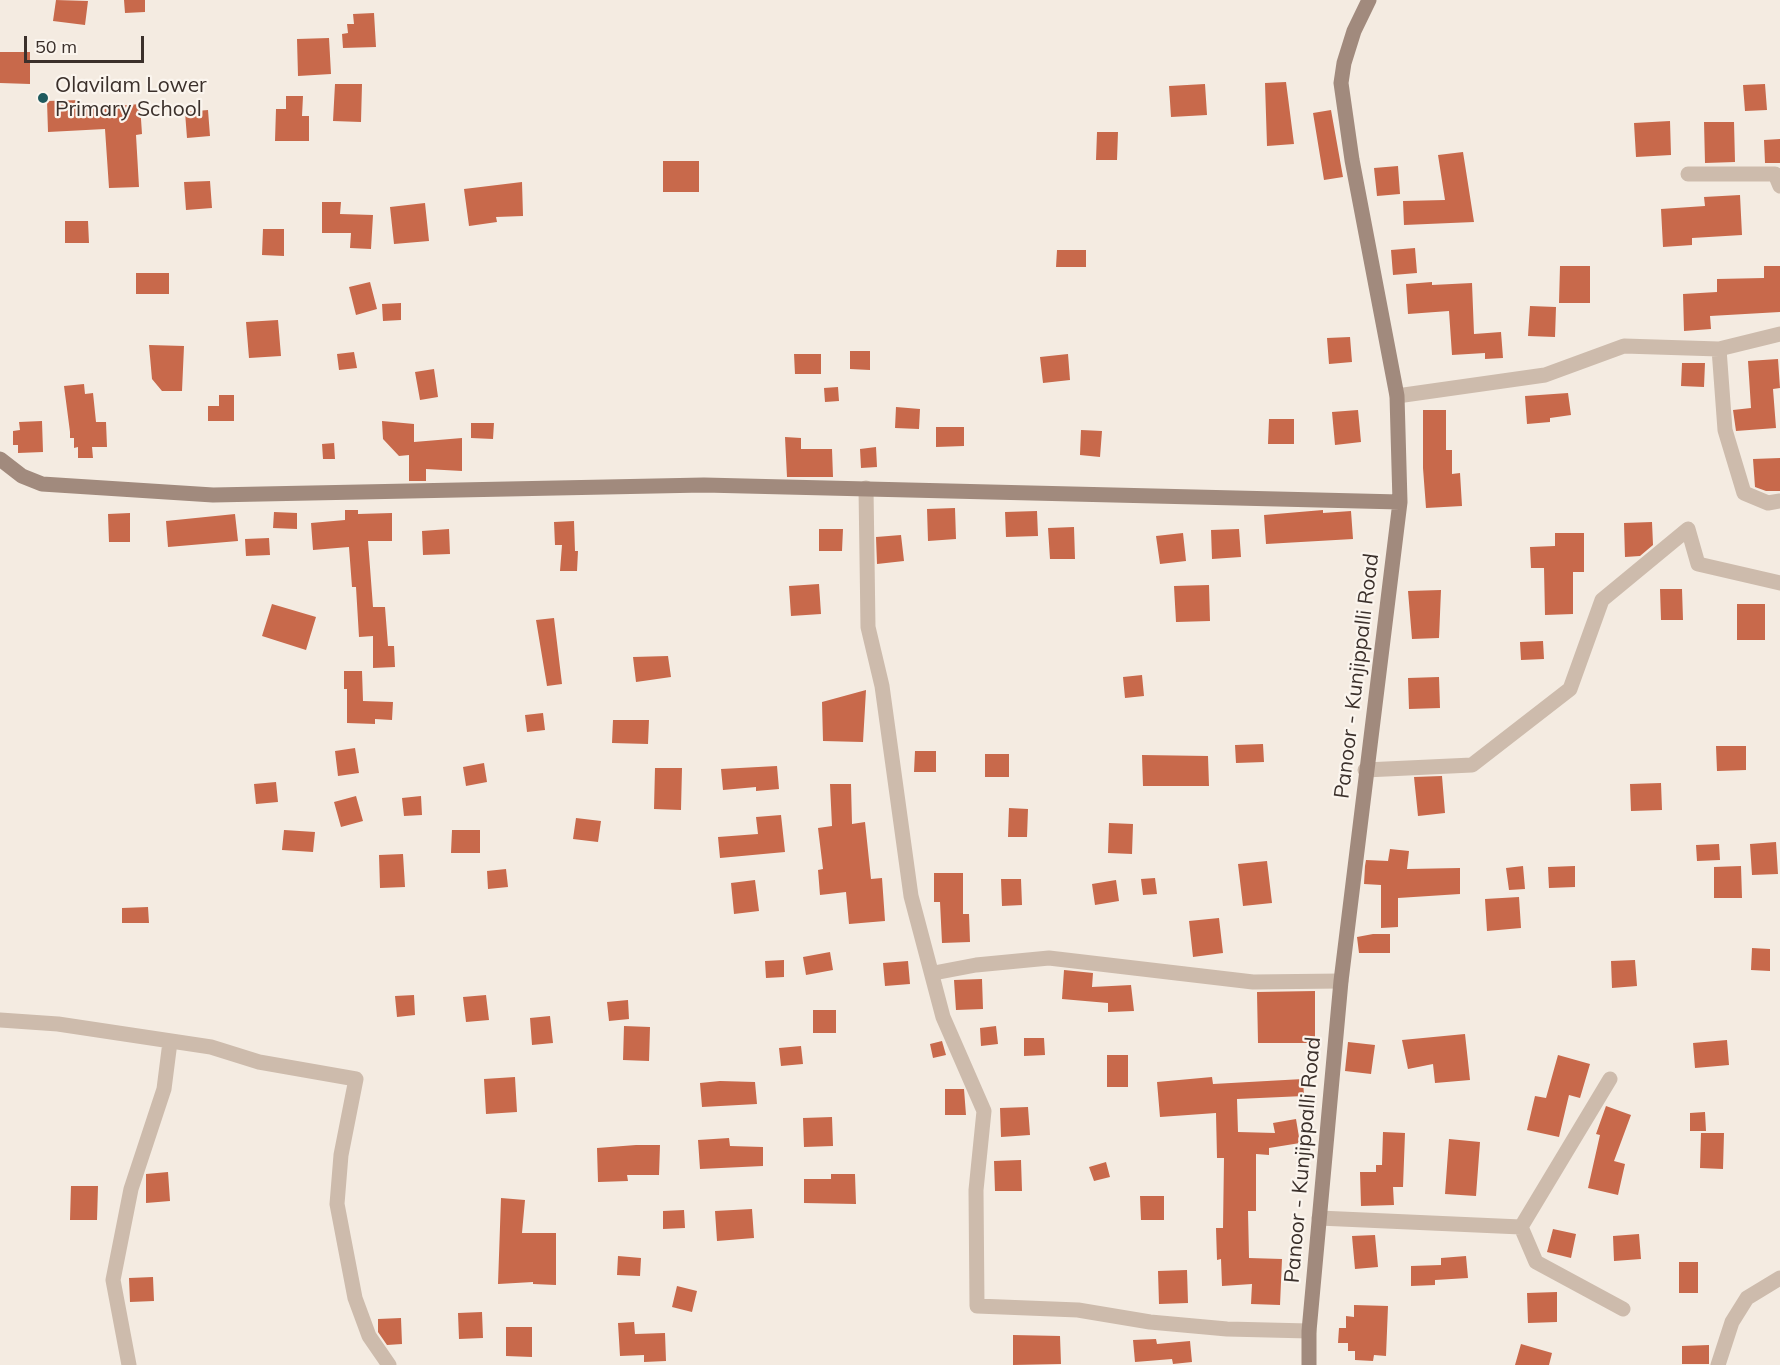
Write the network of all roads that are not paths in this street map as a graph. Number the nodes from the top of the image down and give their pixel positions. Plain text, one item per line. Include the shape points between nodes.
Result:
1 (1369, 0) edge
2 (1688, 174) dead end
3 (1778, 177) edge
4 (1780, 334) edge
5 (1719, 349) junction
6 (1397, 396) junction
7 (0, 459) edge
8 (866, 488) junction
9 (1780, 501) edge
10 (1400, 502) junction
11 (1780, 582) edge
12 (1365, 770) junction
13 (934, 972) junction
14 (1341, 981) junction
15 (0, 1020) edge
16 (170, 1042) junction
17 (1610, 1079) dead end
18 (1319, 1218) junction
19 (1521, 1227) junction
20 (1780, 1278) edge
21 (1623, 1309) dead end
22 (1309, 1331) junction
23 (129, 1365) edge
24 (389, 1365) edge
25 (1310, 1365) edge
26 (1718, 1365) edge

1 - 6 street, Panoor - Kunjippalli Road via 1354,31 1341,83
2 - 3 street
4 - 5 street
5 - 6 street via 1624,346 1545,375
5 - 9 street via 1725,430 1744,493 1768,503
6 - 10 street, Panoor - Kunjippalli Road
7 - 8 street via 22,476 42,484 213,495 704,484
8 - 10 street
8 - 13 street via 868,627 882,686 911,897
10 - 12 street, Panoor - Kunjippalli Road
11 - 12 street via 1698,564 1688,529 1602,600 1570,689 1472,765
12 - 14 street, Panoor - Kunjippalli Road
13 - 14 street via 1049,958 1253,982
13 - 22 street via 944,1017 984,1111 976,1190 977,1306 1078,1310 1227,1329
14 - 18 street, Panoor - Kunjippalli Road
15 - 16 street via 58,1024
16 - 23 street via 164,1089 131,1189 113,1280
16 - 24 street via 211,1047 259,1062 356,1079 340,1155 337,1204 355,1298 369,1336
17 - 19 street
18 - 19 street
18 - 22 street, Panoor - Kunjippalli Road
19 - 21 street via 1536,1262
20 - 26 street via 1747,1298 1732,1322
22 - 25 street, Panoor - Kunjippalli Road

